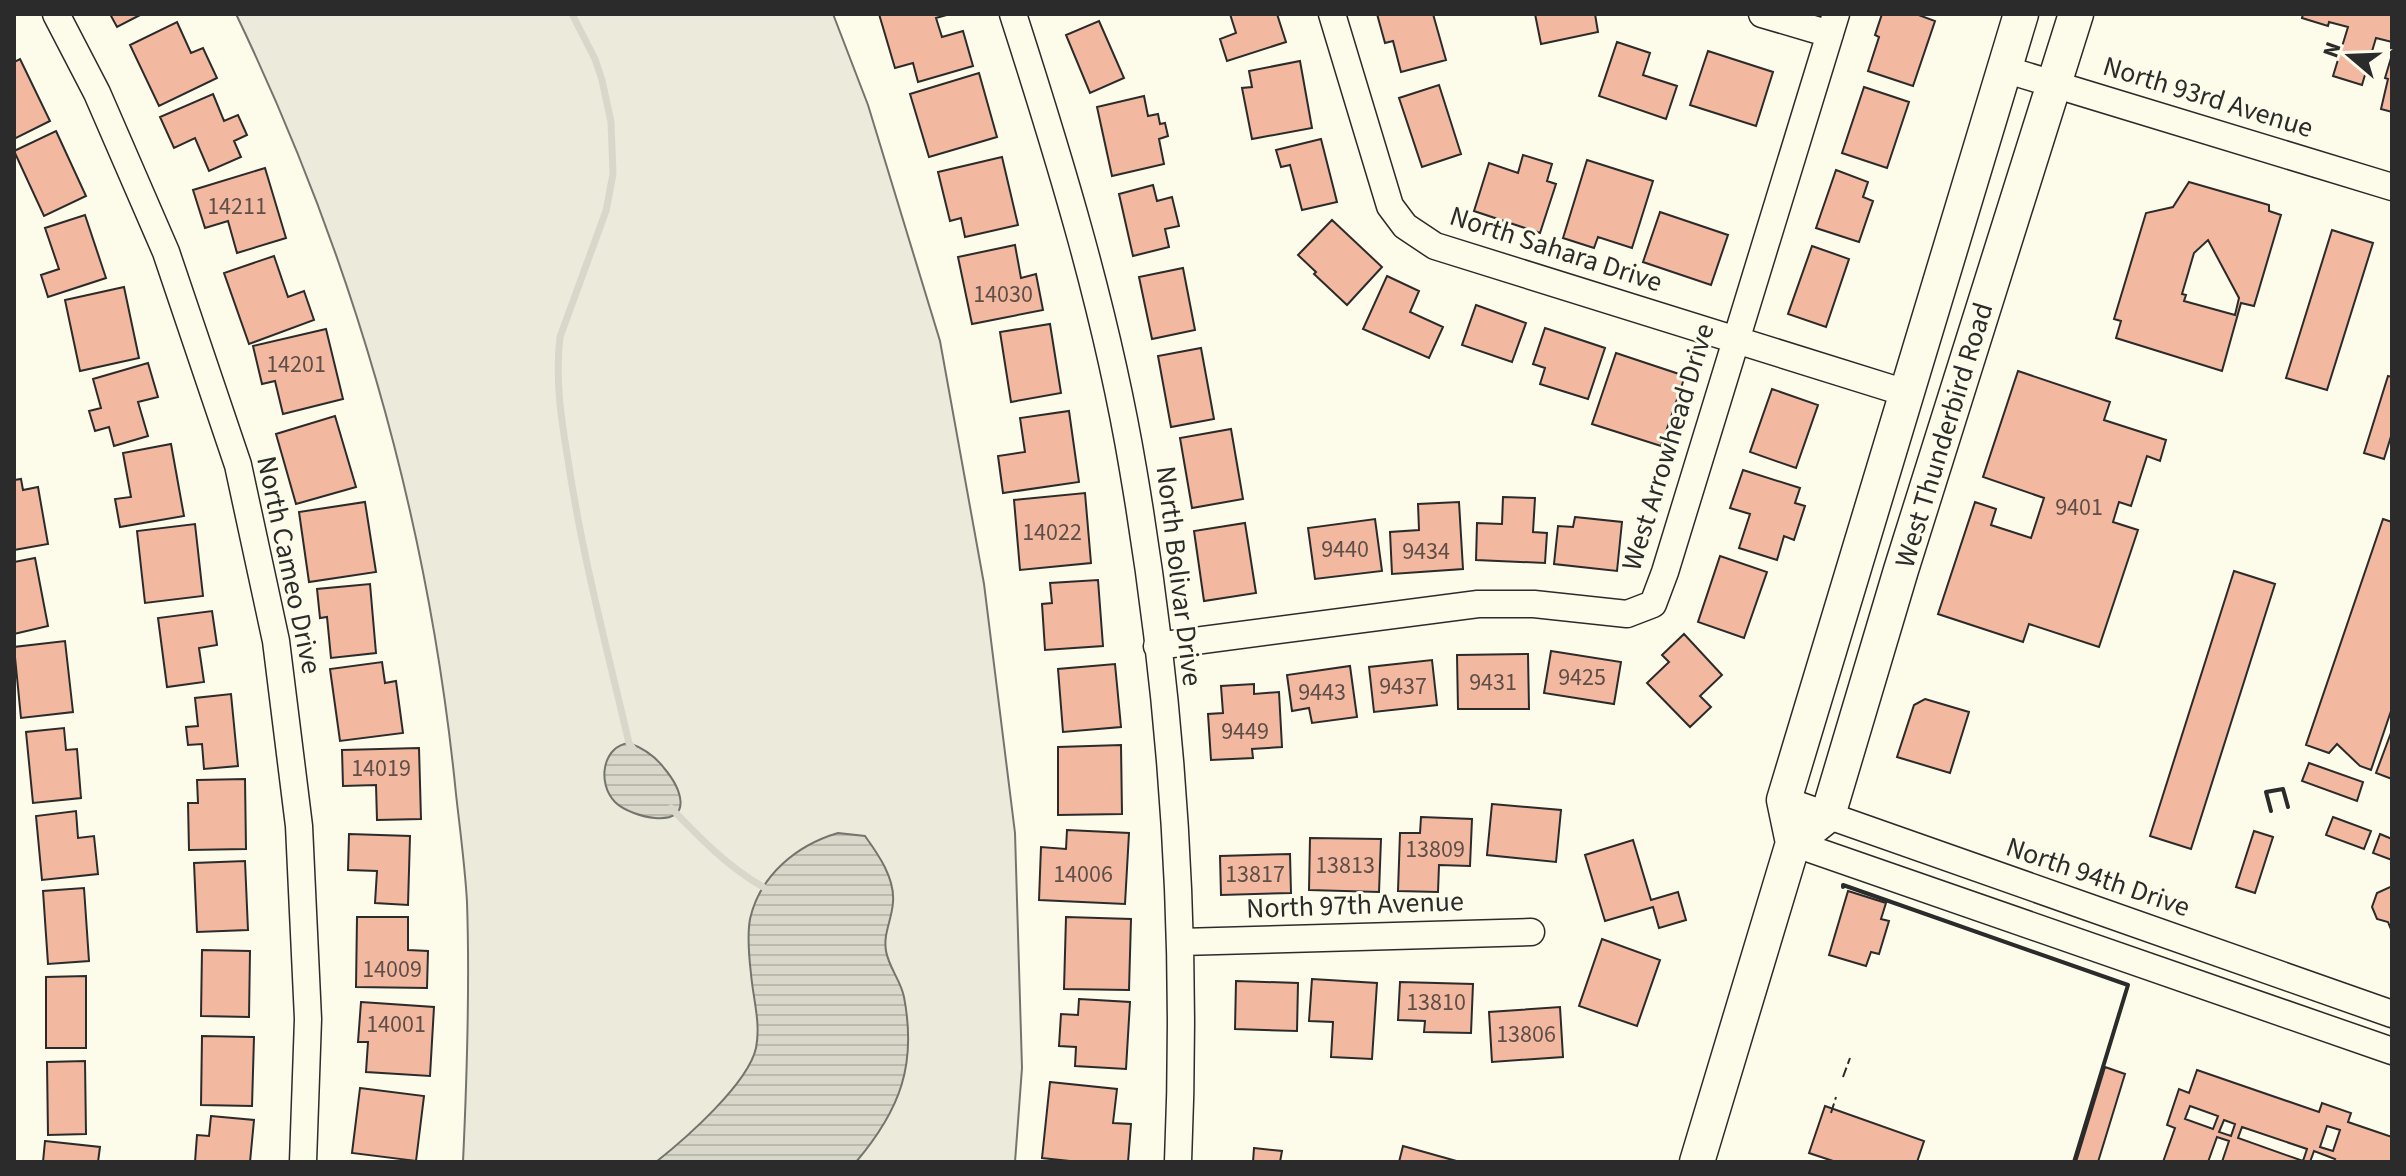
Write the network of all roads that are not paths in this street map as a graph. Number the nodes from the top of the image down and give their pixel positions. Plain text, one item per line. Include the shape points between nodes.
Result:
1 (56, 14) edge
2 (1013, 14) edge
3 (1332, 14) edge
4 (1762, 14) edge
5 (2021, 14) edge
6 (2076, 14) edge
7 (1833, 24) edge
8 (2004, 69) junction
9 (2054, 84) junction
10 (2392, 187) edge
11 (1735, 340) junction
12 (1906, 393) junction
13 (1901, 570) junction
14 (1157, 646) junction
15 (1784, 800) junction
16 (1828, 815) junction
17 (1793, 843) junction
18 (1979, 870) junction
19 (1968, 902) junction
20 (2109, 914) junction
21 (1531, 932) dead end
22 (1181, 942) junction
23 (2097, 947) junction
24 (2392, 1014) edge
25 (2392, 1051) edge
26 (303, 1162) edge
27 (1178, 1162) edge
28 (1697, 1162) edge

1 - 26 street, North Cameo Drive via 97,93 166,252 238,465 276,641 299,826 308,1019
2 - 14 street, North Bolivar Drive via 1062,169 1104,330 1133,469
3 - 11 street, North Sahara Drive via 1390,206 1405,226 1435,246
4 - 7 street
5 - 8 main road, West Thunderbird Road
6 - 9 main road, West Thunderbird Road
7 - 11 street, West Arrowhead Drive
8 - 9 street, North 93rd Avenue
8 - 12 main road, West Thunderbird Road
9 - 10 street, North 93rd Avenue
9 - 13 main road, West Thunderbird Road
11 - 12 street, North Sahara Drive
11 - 14 street, West Arrowhead Drive via 1653,604 1627,614 1478,604
12 - 13 main road via 1916,397 1922,410 1899,508
12 - 15 main road, West Thunderbird Road
13 - 16 main road, West Thunderbird Road
14 - 22 street, North Bolivar Drive
15 - 16 street, North 94th Drive
15 - 17 main road, West Thunderbird Road
16 - 17 main road
16 - 18 street, North 94th Drive
17 - 19 street
17 - 28 main road, West Thunderbird Road
18 - 19 street
18 - 20 street, North 94th Drive
19 - 23 street
20 - 23 street
20 - 24 street, North 94th Drive
21 - 22 street, North 97th Avenue
22 - 27 street, North Bolivar Drive
23 - 25 street

